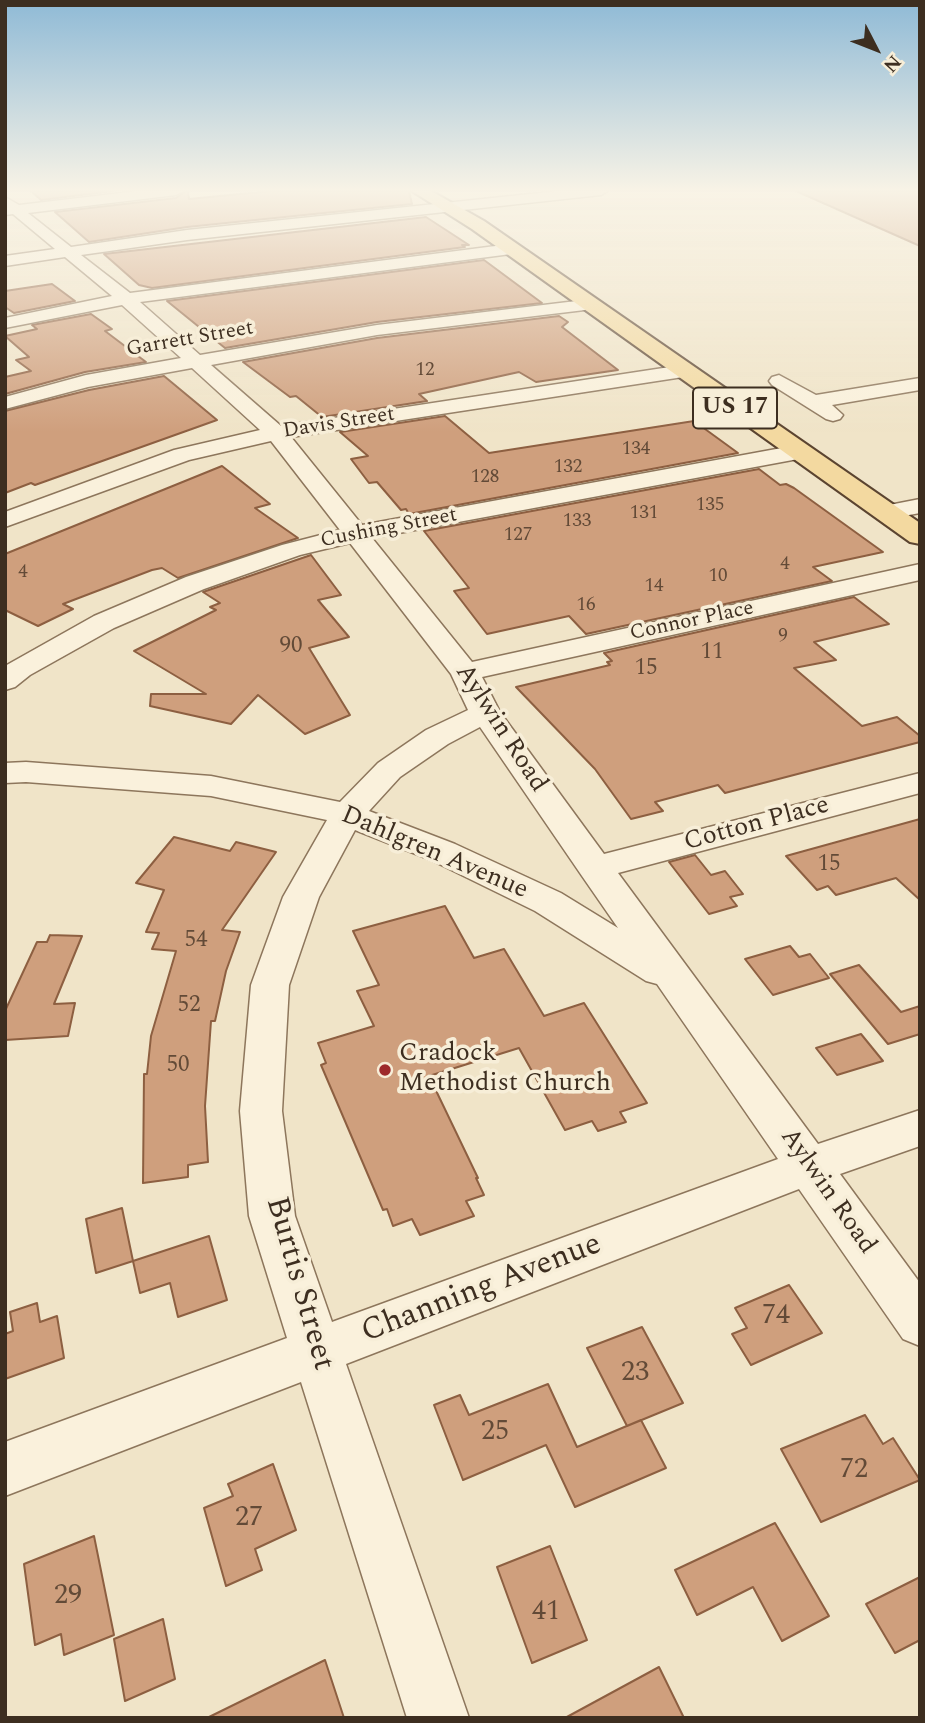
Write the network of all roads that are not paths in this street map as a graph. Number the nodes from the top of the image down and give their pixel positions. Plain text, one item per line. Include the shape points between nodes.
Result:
1 (91, 271) edge
2 (338, 271) edge
3 (544, 271) edge
4 (126, 299) junction
5 (593, 304) junction
6 (5, 323) edge
7 (197, 361) junction
8 (683, 371) junction
9 (779, 382) dead end
10 (920, 384) edge
11 (5, 402) edge
12 (813, 402) junction
13 (843, 421) dead end
14 (276, 433) junction
15 (798, 452) junction
16 (920, 506) edge
17 (887, 512) junction
18 (5, 520) edge
19 (356, 534) junction
20 (920, 536) edge
21 (920, 572) edge
22 (10, 670) edge
23 (465, 671) junction
24 (485, 713) junction
25 (5, 774) edge
26 (920, 783) edge
27 (347, 814) junction
28 (594, 868) junction
29 (675, 980) junction
30 (920, 1128) edge
31 (809, 1167) junction
32 (920, 1323) edge
33 (316, 1352) junction
34 (5, 1469) edge
35 (438, 1718) edge

1 - 4 street, Aylwin Road
2 - 4 street
3 - 5 main road, US 17
4 - 6 street
4 - 7 street, Aylwin Road
5 - 7 street, Garrett Street via 377,330
5 - 8 main road, US 17
7 - 11 street, Garrett Street via 86,381
7 - 14 street, Aylwin Road
8 - 14 street, Davis Street
8 - 15 main road, US 17
9 - 12 street
10 - 12 street
12 - 13 street
14 - 18 street, Davis Street via 182,456
14 - 19 street, Aylwin Road
15 - 17 main road, US 17
15 - 19 street, Cushing Street
16 - 17 street
17 - 20 main road, US 17
19 - 22 street, Cushing Street via 291,550 195,583
19 - 23 street, Aylwin Road
21 - 23 street, Connor Place
23 - 24 street, Aylwin Road
24 - 27 street, Burtis Street via 437,737 389,770
24 - 28 street, Aylwin Road
25 - 27 street, Dahlgren Avenue via 211,786
26 - 28 street, Cotton Place
27 - 29 street, Dahlgren Avenue via 443,852 548,902
27 - 33 street, Burtis Street via 301,897 270,985 261,1111 272,1216
28 - 29 street, Aylwin Road
29 - 31 street, Aylwin Road
30 - 31 street, Channing Avenue
31 - 32 street, Aylwin Road
31 - 33 street, Channing Avenue
33 - 34 street, Channing Avenue
33 - 35 street, Burtis Street

